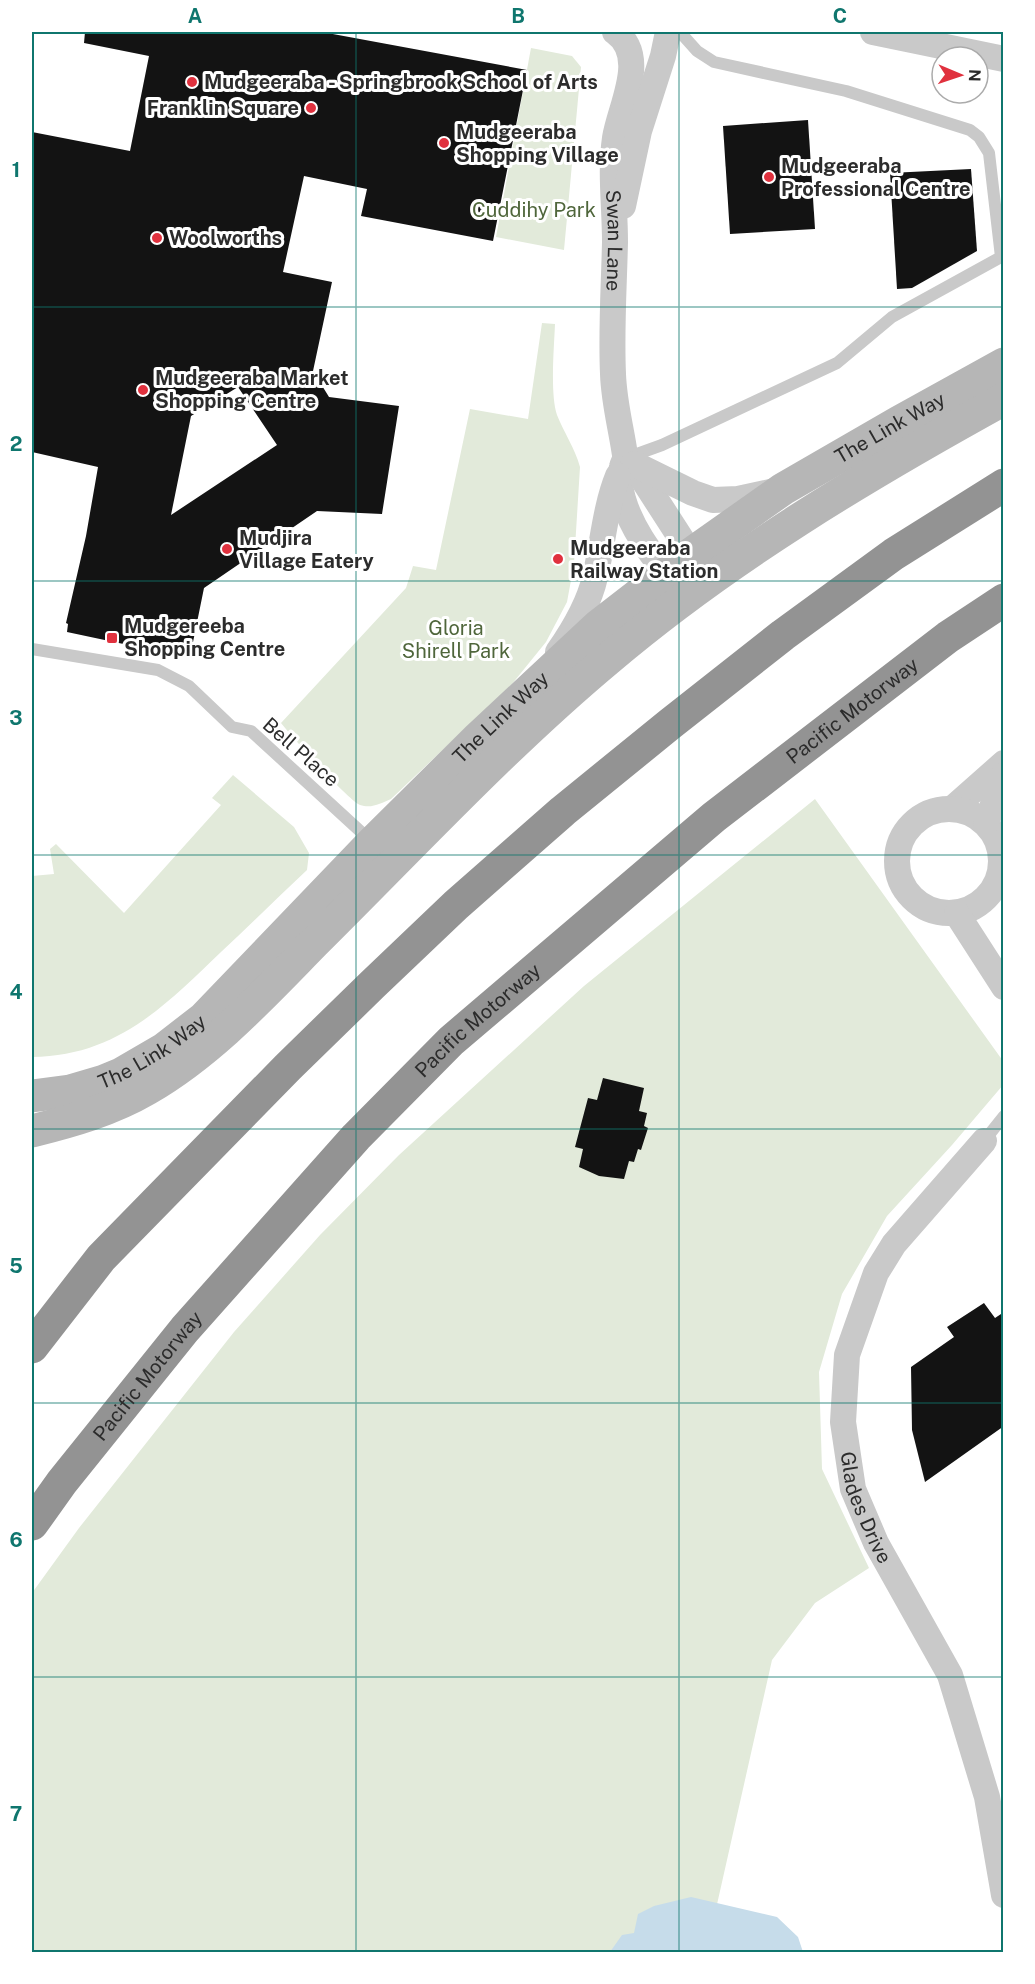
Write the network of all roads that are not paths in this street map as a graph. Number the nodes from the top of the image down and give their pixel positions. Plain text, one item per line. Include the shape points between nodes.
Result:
1 (615, 32) edge
2 (668, 32) edge
3 (680, 32) edge
4 (873, 32) edge
5 (1004, 59) edge
6 (615, 241) junction
7 (1004, 364) edge
8 (1004, 399) edge
9 (627, 463) junction
10 (1004, 484) edge
11 (783, 489) junction
12 (679, 564) junction
13 (698, 589) junction
14 (1004, 600) edge
15 (32, 649) edge
16 (541, 677) junction
17 (1004, 763) edge
18 (1004, 775) edge
19 (952, 809) junction
20 (986, 823) junction
21 (372, 857) junction
22 (998, 899) edge
23 (957, 914) junction
24 (1004, 987) edge
25 (32, 1096) edge
26 (1004, 1116) edge
27 (32, 1131) edge
28 (994, 1136) edge
29 (32, 1347) edge
30 (32, 1524) edge
31 (1004, 1895) edge

1 - 6 street, Swan Lane via 629,48 631,60 613,153
2 - 6 street via 639,131
3 - 9 lane via 709,60 846,91 970,130 989,153 1001,257 892,317 837,363
4 - 5 street
6 - 9 street, Swan Lane via 613,375 616,415
7 - 11 main road, The Link Way
8 - 13 main road via 886,466
9 - 11 street via 713,500
9 - 12 street, Swan Lane
9 - 12 street, Swan Lane via 621,488 636,530
9 - 16 street via 610,499 588,599 569,637
10 - 29 highway via 894,554 783,635 581,796 456,905 296,1059 102,1258
11 - 12 main road, The Link Way
12 - 13 main road
12 - 16 main road, The Link Way via 598,626
13 - 21 main road via 623,646 510,748
14 - 30 highway, Pacific Motorway via 948,638 714,817 451,1041 356,1137 185,1329
15 - 21 lane, Bell Place via 158,670 189,686 232,727 251,731
16 - 21 main road, The Link Way
17 - 19 street
18 - 20 street
19 - 20 street via 970,813
19 - 23 street via 930,812 912,824 900,843 897,864 902,886 916,902 935,912
20 - 22 street via 1001,856
21 - 25 main road, The Link Way via 204,1018 164,1049 104,1081
21 - 27 main road, The Link Way via 250,1007 212,1041 160,1082 121,1103
22 - 23 street
23 - 24 street
26 - 28 lane, Glades Drive
28 - 31 street, Glades Drive via 894,1244 876,1273 848,1355 843,1422 853,1490 876,1543 950,1675 987,1797

